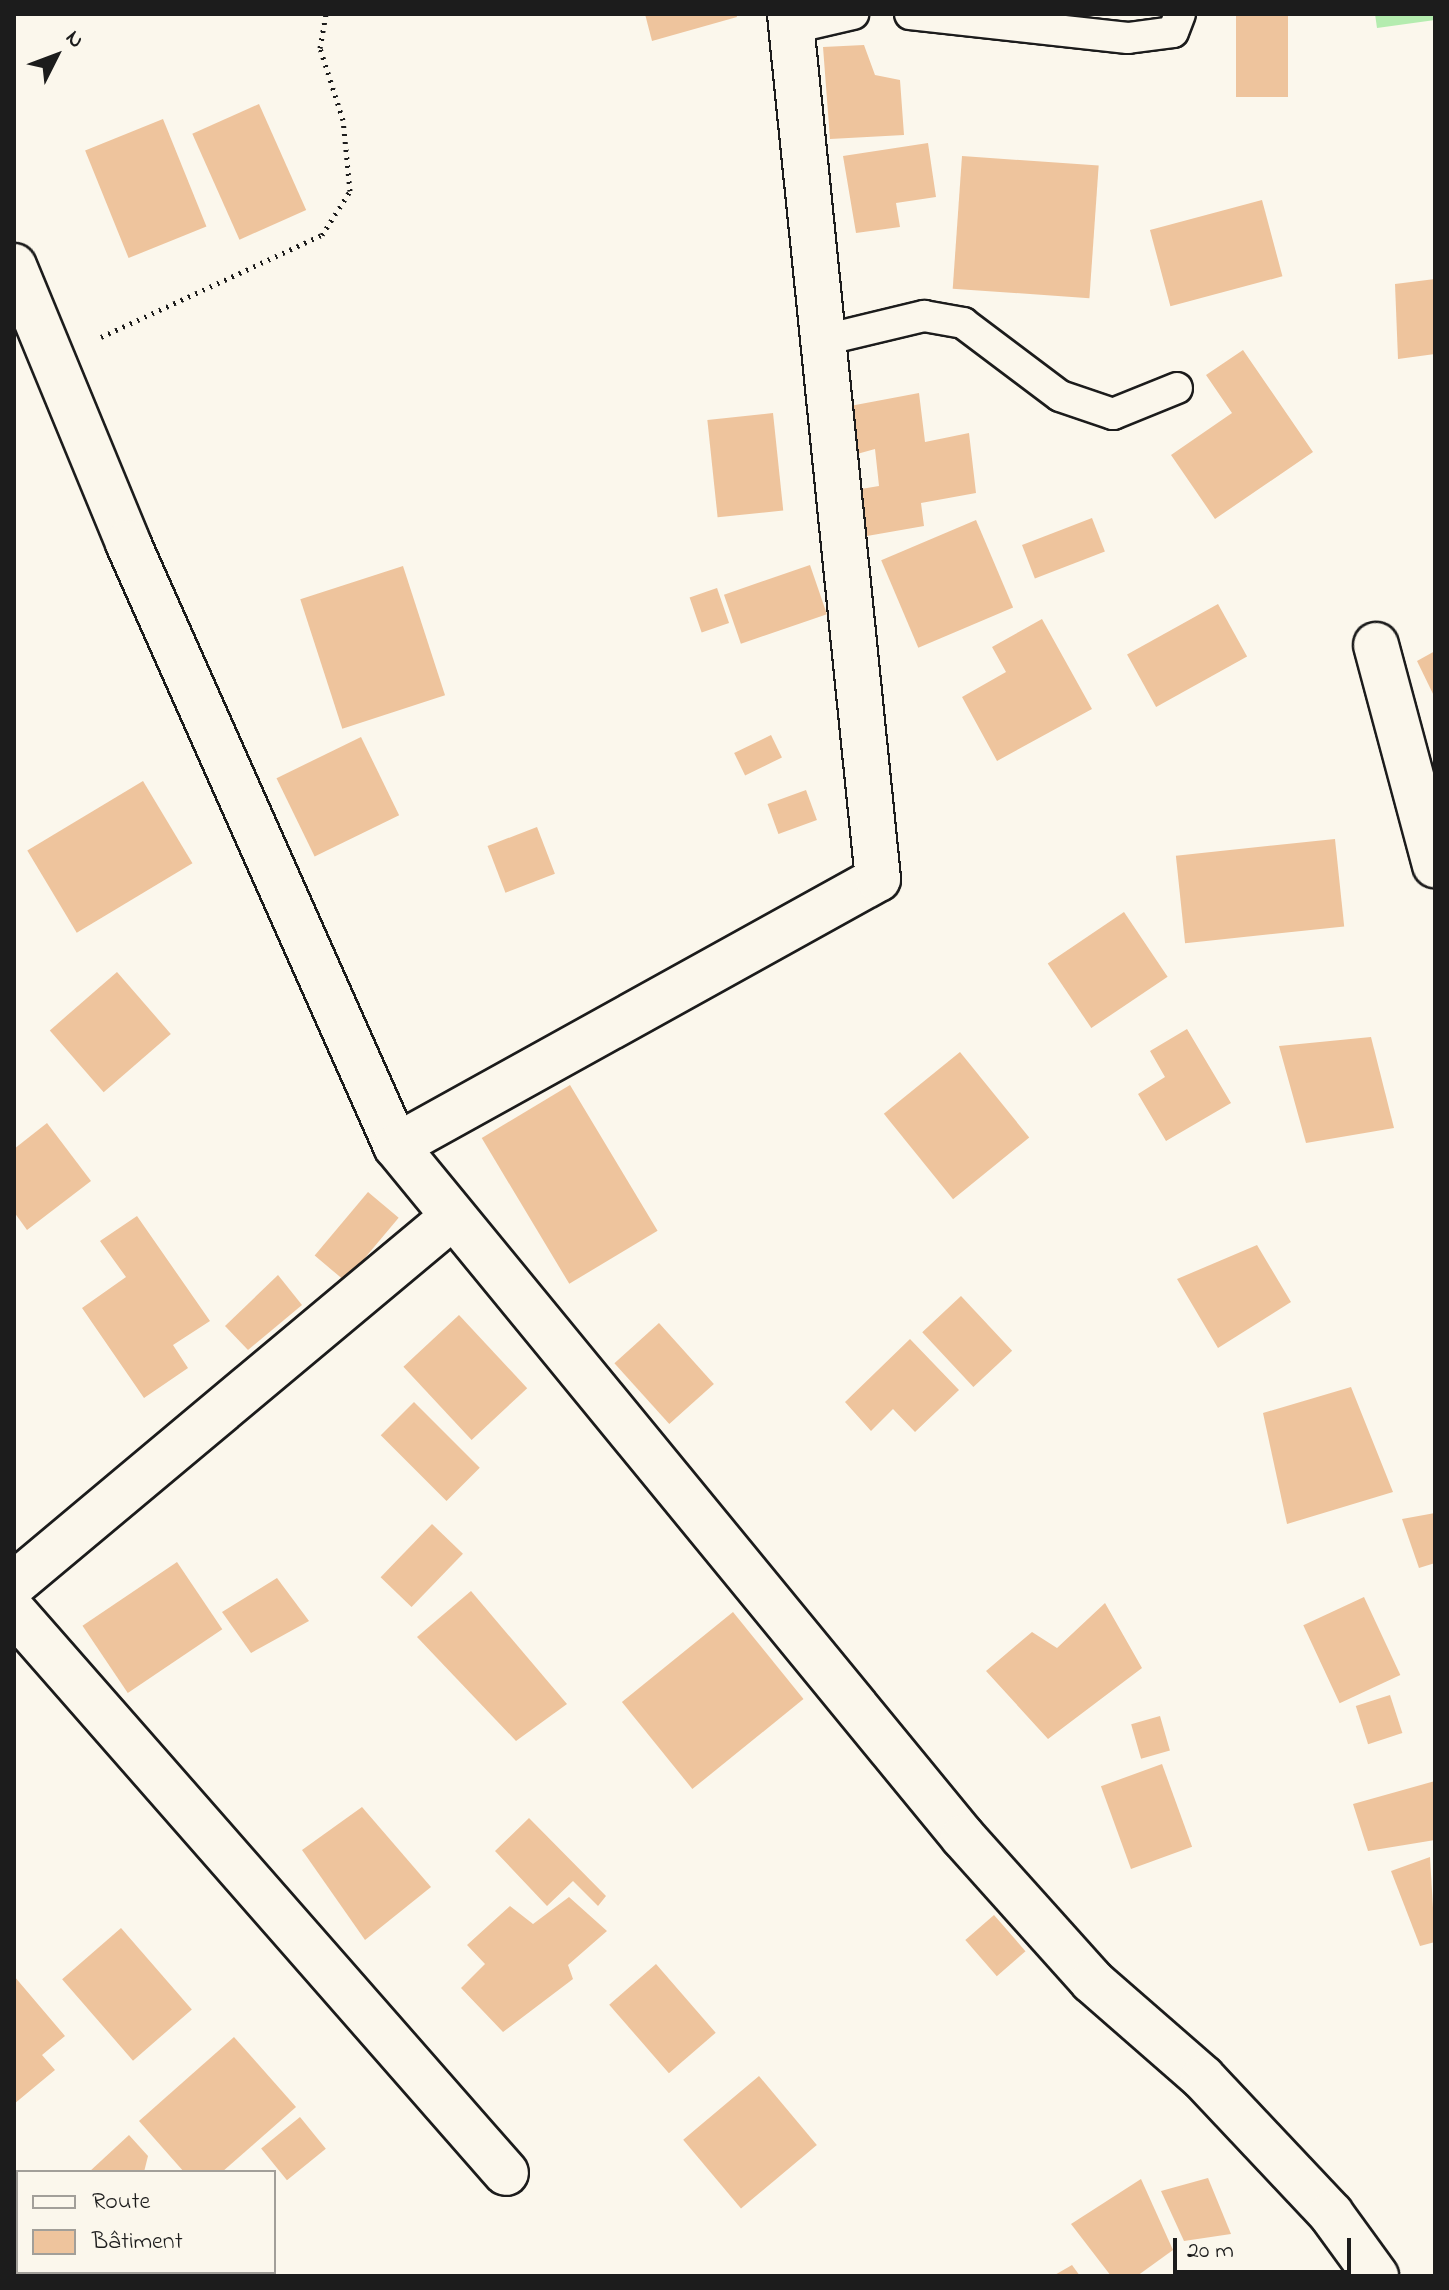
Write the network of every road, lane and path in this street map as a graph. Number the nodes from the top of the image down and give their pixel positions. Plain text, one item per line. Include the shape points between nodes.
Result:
1 (326, 14) edge
2 (853, 14) edge
3 (910, 14) edge
4 (1180, 14) edge
5 (791, 21) edge
6 (14, 266) edge
7 (828, 339) junction
8 (52, 359) junction
9 (1177, 388) dead end
10 (1376, 645) dead end
11 (1435, 865) edge
12 (396, 1146) junction
13 (450, 1219) junction
14 (14, 1584) edge
15 (14, 1612) edge
16 (506, 2173) dead end
17 (1376, 2276) edge

1 - 8 path via 320,48 343,120 350,191 322,235
2 - 5 lane
3 - 4 lane via 1128,38 1173,32
5 - 7 street
6 - 8 street
7 - 9 lane via 924,316 963,323 1060,396 1113,414
7 - 12 street via 878,879
8 - 12 street
10 - 11 street
12 - 13 street
13 - 14 street
13 - 17 street via 963,1837 1092,1981 1235,2112 1331,2214
15 - 16 street

